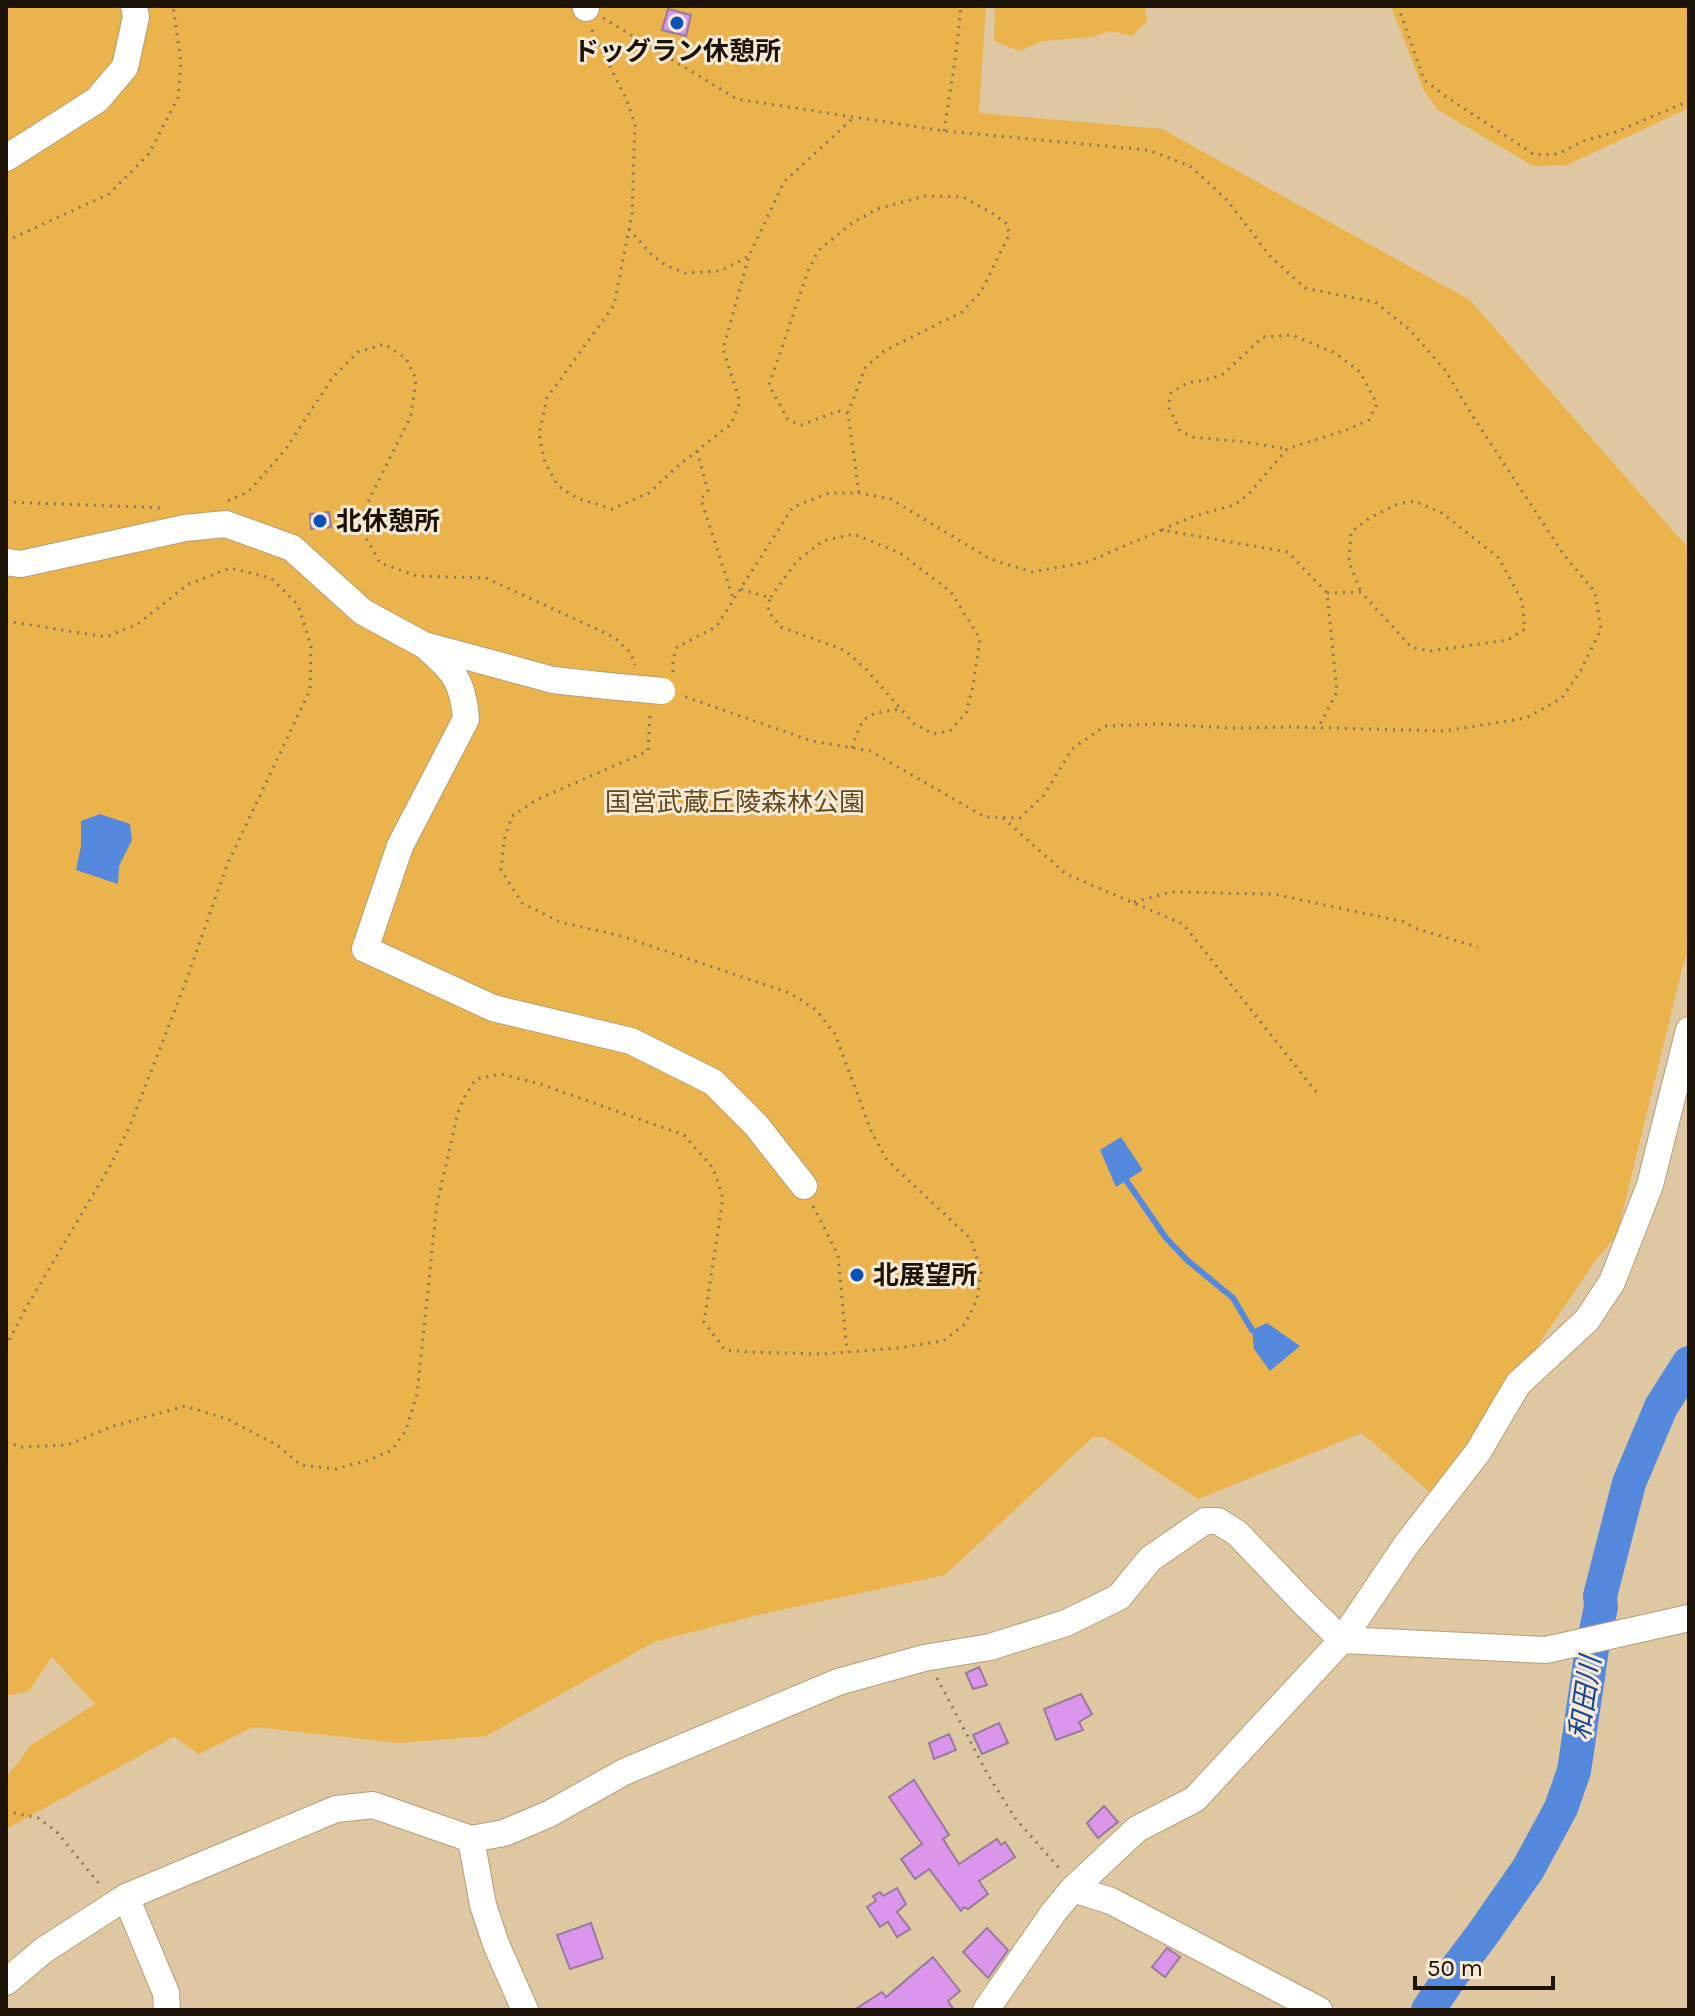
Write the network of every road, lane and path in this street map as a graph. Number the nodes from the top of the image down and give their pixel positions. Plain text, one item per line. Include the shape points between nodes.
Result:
1 (134, 6) edge
2 (173, 6) edge
3 (961, 6) edge
4 (1398, 6) edge
5 (586, 7) edge
6 (1689, 101) edge
7 (853, 117) junction
8 (944, 131) junction
9 (6, 158) edge
10 (629, 229) junction
11 (6, 241) edge
12 (749, 256) junction
13 (848, 413) junction
14 (1287, 449) junction
15 (697, 451) junction
16 (859, 493) junction
17 (6, 502) edge
18 (224, 502) dead end
19 (180, 508) dead end
20 (1162, 530) junction
21 (6, 562) edge
22 (741, 589) junction
23 (1361, 592) junction
24 (1327, 593) junction
25 (770, 598) junction
26 (734, 600) junction
27 (6, 621) edge
28 (424, 645) junction
29 (636, 667) dead end
30 (662, 698) junction
31 (901, 709) junction
32 (1318, 728) junction
33 (852, 748) junction
34 (1003, 818) junction
35 (1132, 903) junction
36 (1478, 947) dead end
37 (1689, 1030) edge
38 (1317, 1093) dead end
39 (804, 1186) joint
40 (6, 1346) edge
41 (847, 1352) junction
42 (6, 1442) edge
43 (1689, 1618) edge
44 (1342, 1640) junction
45 (924, 1658) junction
46 (6, 1811) edge
47 (471, 1839) junction
48 (1073, 1889) junction
49 (121, 1901) junction
50 (6, 1982) edge
51 (167, 2010) edge
52 (525, 2010) edge
53 (986, 2010) edge
54 (1319, 2010) edge

1 - 9 street via 125,67 97,100
2 - 11 path via 181,62 178,98 148,155 109,194
3 - 8 path
4 - 6 path via 1424,80 1535,155 1558,154
5 - 7 path via 737,99
5 - 10 path via 587,20 635,124
7 - 8 path
7 - 12 path via 784,182
8 - 32 path via 1148,150 1190,166 1305,288 1375,302 1410,330 1445,370 1564,555 1595,592 1601,629 1581,670 1562,698 1526,718 1444,731
10 - 12 path via 652,255 685,273 720,271
10 - 15 path via 614,305 547,398 539,434 545,463 558,486 612,509 649,493
12 - 15 path via 723,349 740,402 731,424
13 - 13 path via 865,368 884,351 962,312 981,292 1009,235 1007,224 963,197 925,196 877,209 818,251 769,385 788,420 801,425 838,411
13 - 16 path
14 - 14 path via 1369,420 1377,404 1360,372 1335,353 1292,335 1263,337 1222,375 1187,383 1171,393 1168,406 1180,431
14 - 20 path via 1234,505
15 - 26 path via 708,491 701,499
16 - 20 path via 891,499 990,559 1032,572 1087,562
16 - 22 path via 829,493 793,507
17 - 19 path
18 - 29 path via 249,491 285,450 333,377 358,352 384,344 406,358 416,379 411,416 369,500 364,534 380,563 417,576 486,578 614,637 631,653
20 - 24 path via 1288,552
21 - 28 street via 21,564 226,524 292,548 363,612
22 - 25 path
22 - 26 path
23 - 23 path via 1411,647 1430,651 1508,640 1525,629 1522,601 1499,558 1442,513 1414,501 1371,517 1351,532 1349,562
23 - 24 path
24 - 32 path via 1337,692
25 - 31 path via 768,611 781,627 844,650
25 - 31 path via 797,561 823,541 854,534 900,553 951,592 980,639 966,713 950,731 933,734
26 - 30 path via 716,627 677,647
27 - 40 path via 106,637 138,624 187,585 230,568 271,578 298,605 311,646 310,690 227,865 129,1128
28 - 30 street, bridge via 553,680
28 - 39 street via 450,668 464,696 466,719 400,846 365,949 493,1008 631,1041 713,1082 756,1125
30 - 33 path
30 - 41 path via 648,751 536,800 512,816 501,870 522,903 560,922 621,936 790,993 816,1010 835,1034 887,1160 971,1239 981,1272 977,1300 965,1324 943,1341
31 - 33 path via 872,713 859,725
32 - 34 path via 1105,726 1072,749 1044,795 1020,818
33 - 34 path via 870,751 985,817
34 - 35 path via 1066,874
35 - 36 path via 1171,892 1273,894 1405,922
35 - 38 path via 1183,924
37 - 44 street via 1650,1185 1612,1282 1587,1320 1518,1384 1478,1452
39 - 41 path via 838,1255
41 - 42 path via 725,1350 704,1322 723,1198 713,1168 684,1135 501,1074 476,1079 458,1112 437,1204 417,1394 406,1430 392,1450 336,1469 301,1465 277,1445 227,1419 185,1406 67,1445 22,1447
43 - 44 street via 1546,1650
44 - 45 street via 1237,1533 1218,1521 1205,1521 1150,1559 1119,1597 1066,1623 990,1647
44 - 48 street via 1195,1799 1137,1829
45 - 47 street via 838,1682 624,1772 549,1814 504,1833
45 - 48 path via 1015,1818
46 - 49 path via 38,1818 56,1831
47 - 49 street via 373,1805 336,1809
47 - 52 street via 483,1905
48 - 53 street
48 - 54 street via 1111,1901
49 - 50 street via 44,1950
49 - 51 street via 166,1993

